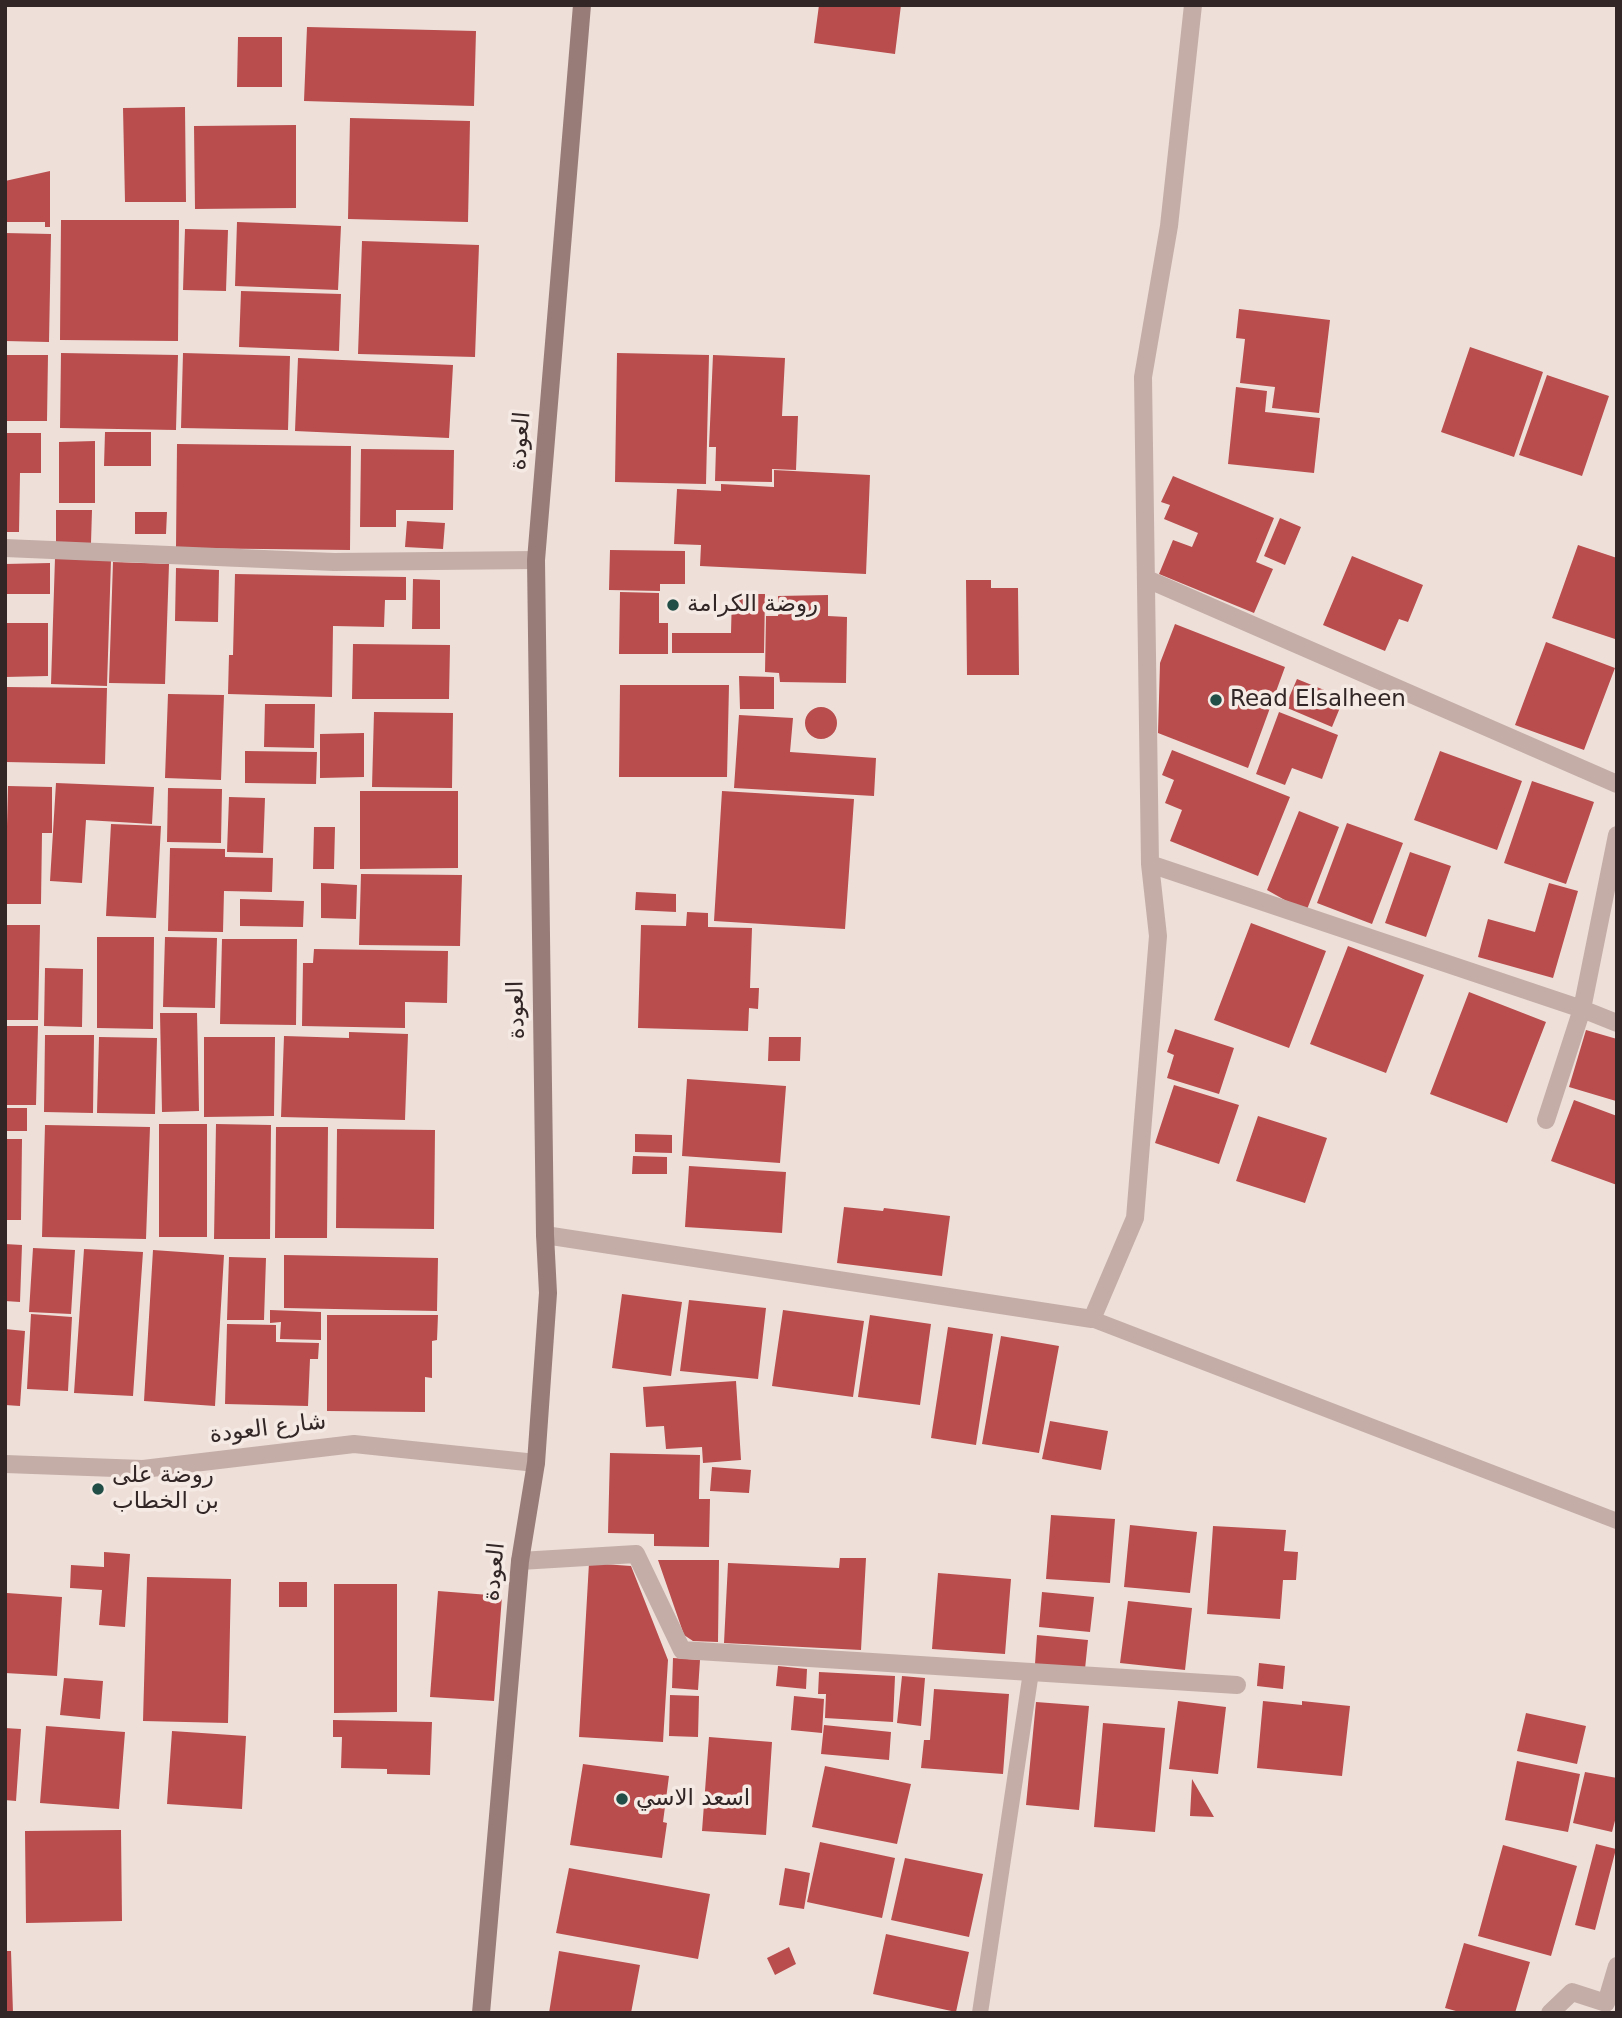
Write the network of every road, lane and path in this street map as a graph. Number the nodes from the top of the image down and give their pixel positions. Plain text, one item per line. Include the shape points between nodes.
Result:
1 (582, 5) edge
2 (1193, 5) edge
3 (5, 548) edge
4 (536, 560) junction
5 (1147, 579) junction
6 (1617, 784) edge
7 (1617, 835) edge
8 (1150, 864) junction
9 (1582, 1009) junction
10 (1617, 1023) edge
11 (1546, 1120) dead end
12 (545, 1235) junction
13 (1091, 1319) junction
14 (5, 1464) edge
15 (536, 1464) junction
16 (1617, 1521) edge
17 (520, 1561) junction
18 (1031, 1672) junction
19 (1237, 1685) dead end
20 (1617, 1966) edge
21 (1611, 2005) edge
22 (481, 2013) edge
23 (981, 2013) edge
24 (1550, 2013) edge

1 - 4 main road, العودة
2 - 5 street via 1169,226 1143,377
3 - 4 street via 334,562
4 - 12 main road, العودة
5 - 6 street
5 - 8 street
7 - 9 street
8 - 9 street
8 - 13 street via 1158,936 1135,1218
9 - 10 street
9 - 11 street
12 - 13 street
12 - 15 main road, العودة via 548,1293
13 - 16 lane
14 - 15 street, شارع العودة via 143,1469 354,1444
15 - 17 main road, العودة
17 - 18 street via 636,1554 682,1650
17 - 22 main road, العودة
18 - 19 street
18 - 23 lane
20 - 21 street
21 - 24 street via 1572,1992

